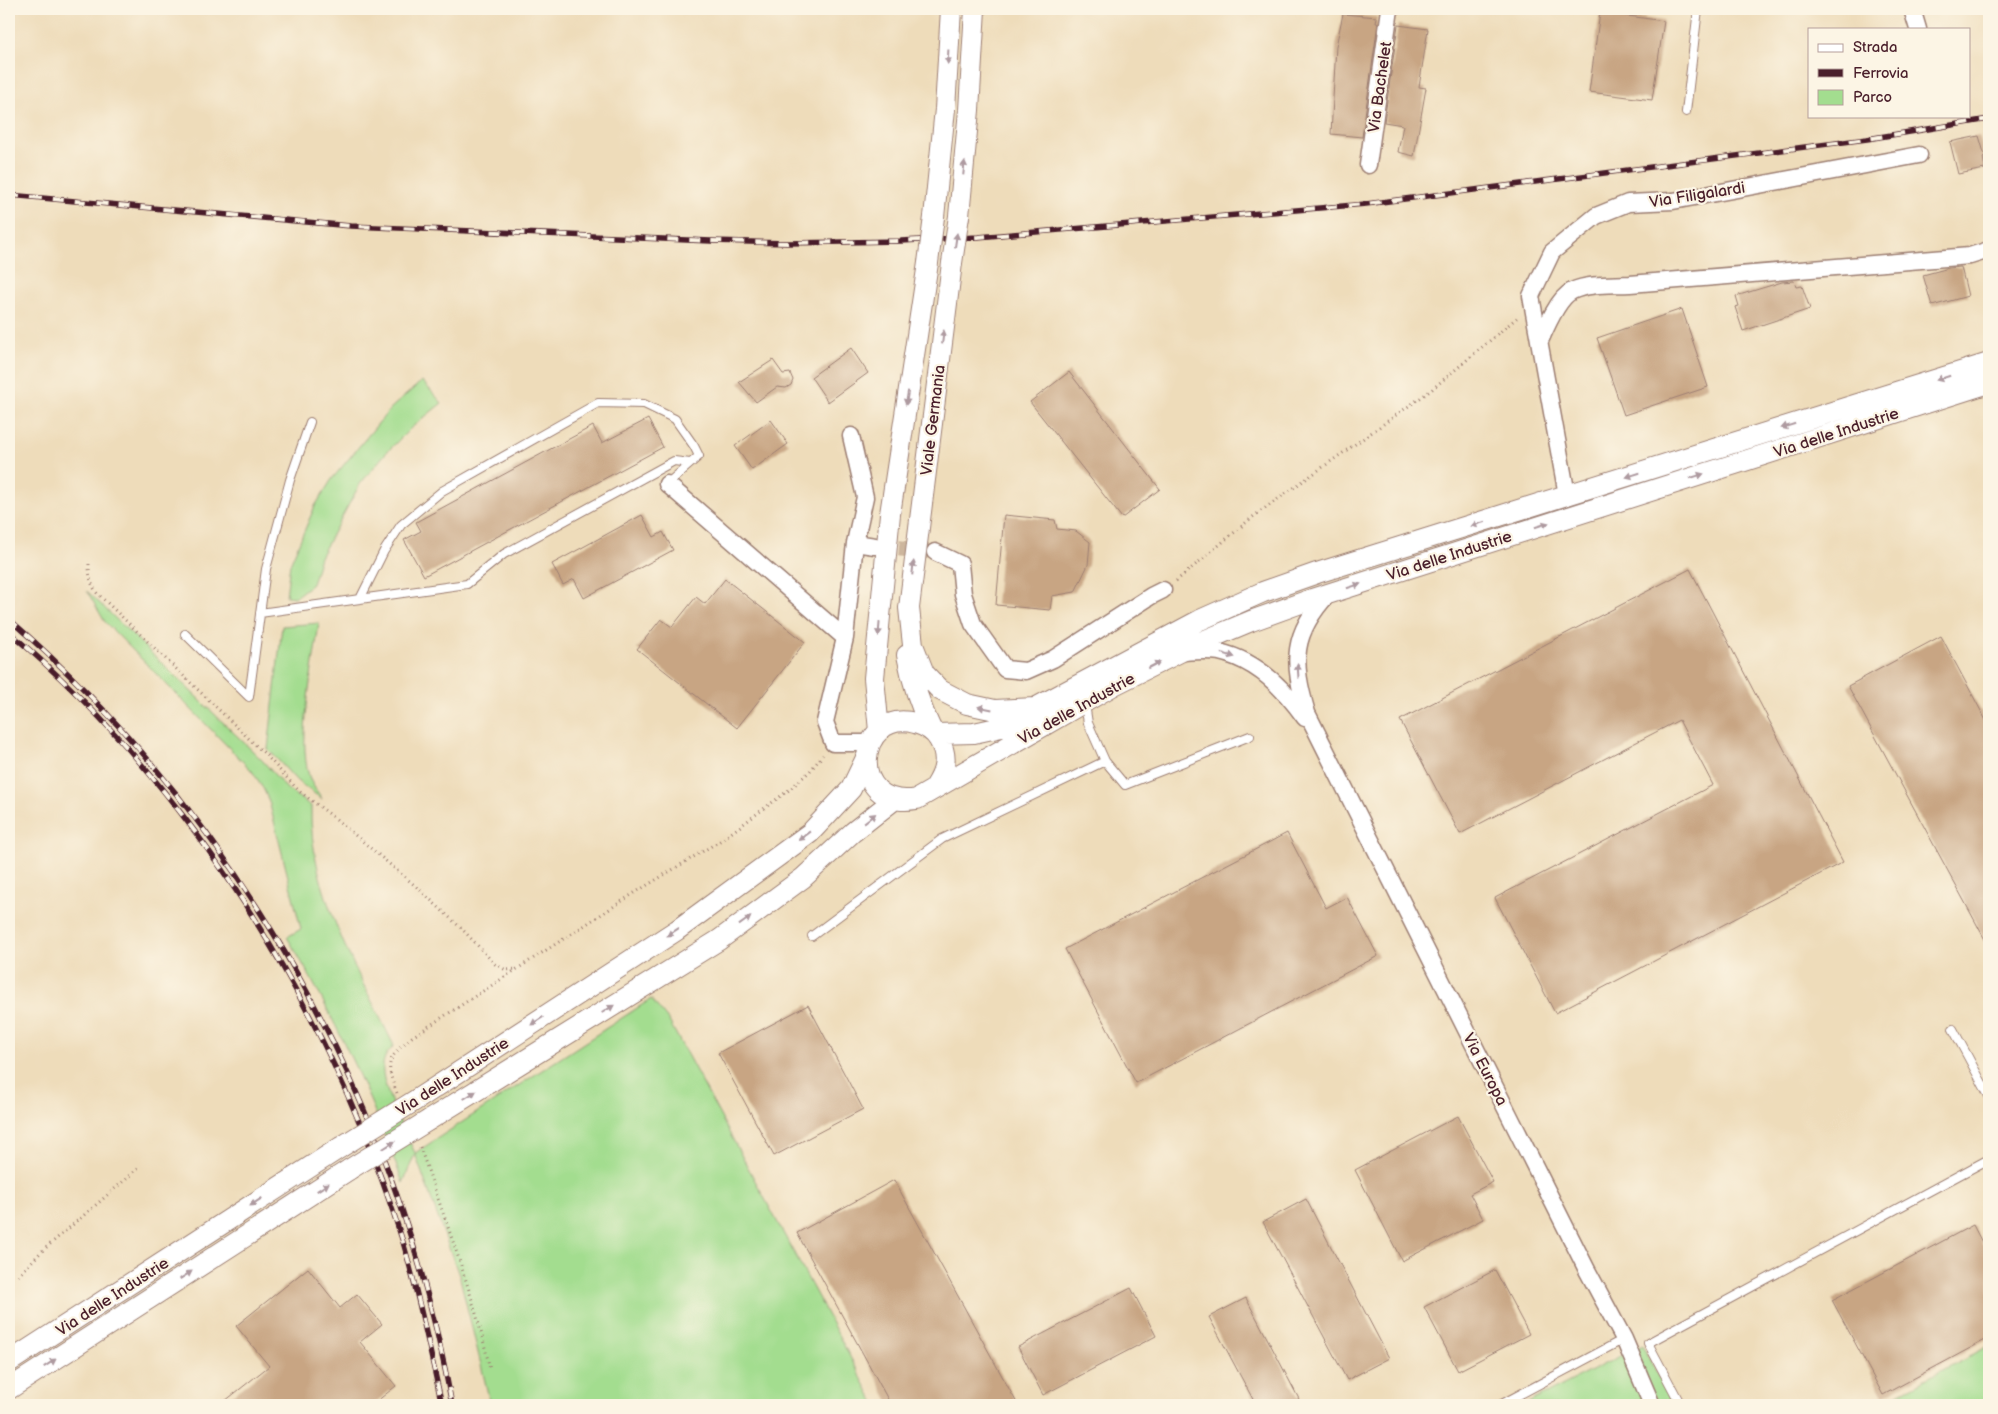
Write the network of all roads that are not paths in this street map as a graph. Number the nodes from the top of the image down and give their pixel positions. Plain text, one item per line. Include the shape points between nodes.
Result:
1 (951, 9) edge
2 (975, 9) edge
3 (1390, 9) edge
4 (1698, 9) edge
5 (1912, 9) edge
6 (1918, 28) edge
7 (1686, 112) dead end
8 (1919, 155) dead end
9 (1368, 165) dead end
10 (1989, 250) edge
11 (1540, 341) junction
12 (1989, 363) edge
13 (1989, 383) edge
14 (310, 422) dead end
15 (851, 436) dead end
16 (690, 463) junction
17 (667, 484) joint
18 (1567, 495) junction
19 (855, 543) junction
20 (875, 546) tunnel mouth
21 (935, 552) tunnel mouth
22 (1164, 590) road end
23 (1329, 593) junction
24 (360, 599) junction
25 (909, 608) junction
26 (260, 612) junction
27 (185, 634) dead end
28 (845, 638) junction
29 (1180, 652) junction
30 (1064, 690) joint
31 (1085, 702) junction
32 (1035, 708) junction
33 (933, 732) junction
34 (1316, 734) junction
35 (1250, 736) dead end
36 (871, 744) junction
37 (1105, 760) junction
38 (935, 787) junction
39 (895, 799) junction
40 (812, 936) dead end
41 (1953, 1029) dead end
42 (1989, 1096) edge
43 (1989, 1159) edge
44 (1624, 1339) junction
45 (9, 1362) edge
46 (9, 1389) edge
47 (1500, 1405) edge
48 (1652, 1405) edge
49 (1681, 1405) edge

1 -> 36 street, Viale Germania, bridge via 934,217 887,541
25 -> 2 street, Viale Germania, bridge via 959,216
3 - 9 street, Via Bachelet
4 - 7 lane
5 - 6 street
8 - 11 street, Via Filigalardi via 1673,201 1628,203 1596,216 1552,252 1531,296
10 - 11 street via 1970,256 1593,286 1570,292 1555,310
11 - 18 street, Via Filigalardi
12 -> 18 street, Via delle Industrie
23 -> 13 street, Via delle Industrie
14 - 26 lane via 266,568
15 - 19 street via 865,497
16 - 17 lane
16 - 24 lane via 674,461 504,554 467,584
16 - 24 lane via 699,456 675,419 644,404 598,403 442,491 401,525
17 - 28 street
18 -> 30 street, Via delle Industrie via 1263,592 1200,620
19 - 20 street
19 - 28 street
21 - 22 street via 960,564 963,594 973,624 1005,669 1026,671 1053,659
23 - 29 street, Via delle Industrie via 1251,621
34 -> 23 street, Via Europa via 1300,691 1297,655 1299,640 1309,618
24 - 26 lane
32 -> 25 street, Viale Germania via 995,710 968,704 940,690 924,673 913,645
25 - 33 street via 906,650 912,682 921,710
26 - 27 lane via 249,697
28 - 36 street via 825,722 833,743
31 -> 29 street, Via delle Industrie
29 -> 34 street, Via Europa via 1218,652 1246,662 1285,693
30 - 32 street, Viale Germania
31 - 37 lane via 1088,723
31 - 38 street, Via delle Industrie
32 - 33 street via 1006,726 974,732
33 - 36 street via 922,725 900,722 889,725
33 - 38 street via 944,752 945,765
34 - 44 street, Via Europa
35 - 37 lane via 1125,785
36 - 39 street via 866,769 870,779 876,788
36 -> 45 street, Via delle Industrie, bridge via 851,789 810,832 677,930
37 - 40 lane via 942,839
38 - 39 street via 917,799
46 -> 39 street, Via delle Industrie, bridge via 350,1170 718,940 803,878
41 - 42 lane
43 - 49 lane via 1648,1343
44 - 47 lane
44 - 48 street, Via Europa

